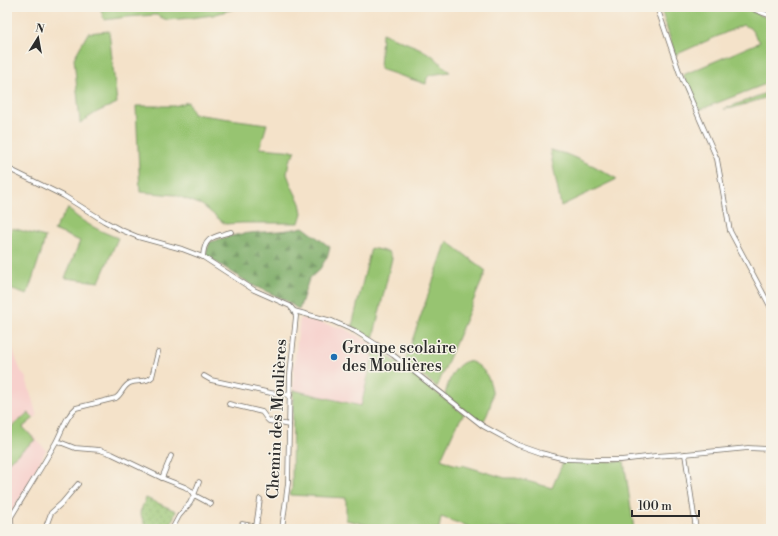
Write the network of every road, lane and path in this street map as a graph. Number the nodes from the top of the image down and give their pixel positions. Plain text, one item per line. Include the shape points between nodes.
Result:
1 (657, 7) edge
2 (752, 7) edge
3 (771, 16) edge
4 (7, 168) edge
5 (231, 232) dead end
6 (203, 257) junction
7 (771, 308) edge
8 (294, 311) junction
9 (158, 352) dead end
10 (204, 376) dead end
11 (290, 395) junction
12 (229, 404) dead end
13 (289, 425) junction
14 (57, 441) junction
15 (771, 449) edge
16 (685, 454) junction
17 (171, 456) dead end
18 (162, 478) junction
19 (198, 482) dead end
20 (78, 484) dead end
21 (194, 494) junction
22 (260, 499) dead end
23 (211, 504) dead end
24 (7, 514) edge
25 (10, 518) junction
26 (242, 524) dead end
27 (256, 527) junction
28 (13, 529) edge
29 (45, 529) edge
30 (172, 529) edge
31 (269, 529) edge
32 (282, 529) edge
33 (696, 529) edge

1 - 7 street via 680,74 717,159 730,231
2 - 3 street
4 - 6 street via 64,196 119,230 182,248
5 - 6 street via 209,240 205,245
6 - 8 street via 254,290 290,306
8 - 11 street, Chemin des Moulières via 296,316
8 - 16 street via 355,332 393,355 483,426 518,445 565,459 621,460
9 - 14 street via 149,379 126,385 116,398 76,408 69,415
10 - 11 street via 211,380
11 - 13 street, Chemin des Moulières
12 - 13 street via 262,412 269,421
13 - 32 street, Chemin des Moulières via 288,483
14 - 18 street via 75,448 100,450 112,454
14 - 25 street
15 - 16 street via 748,448
16 - 33 street
17 - 18 street
18 - 21 street via 185,487
19 - 21 street
20 - 29 street via 51,513
21 - 23 street
21 - 30 street
22 - 27 street
24 - 25 street
25 - 28 street
26 - 27 street
27 - 31 street

